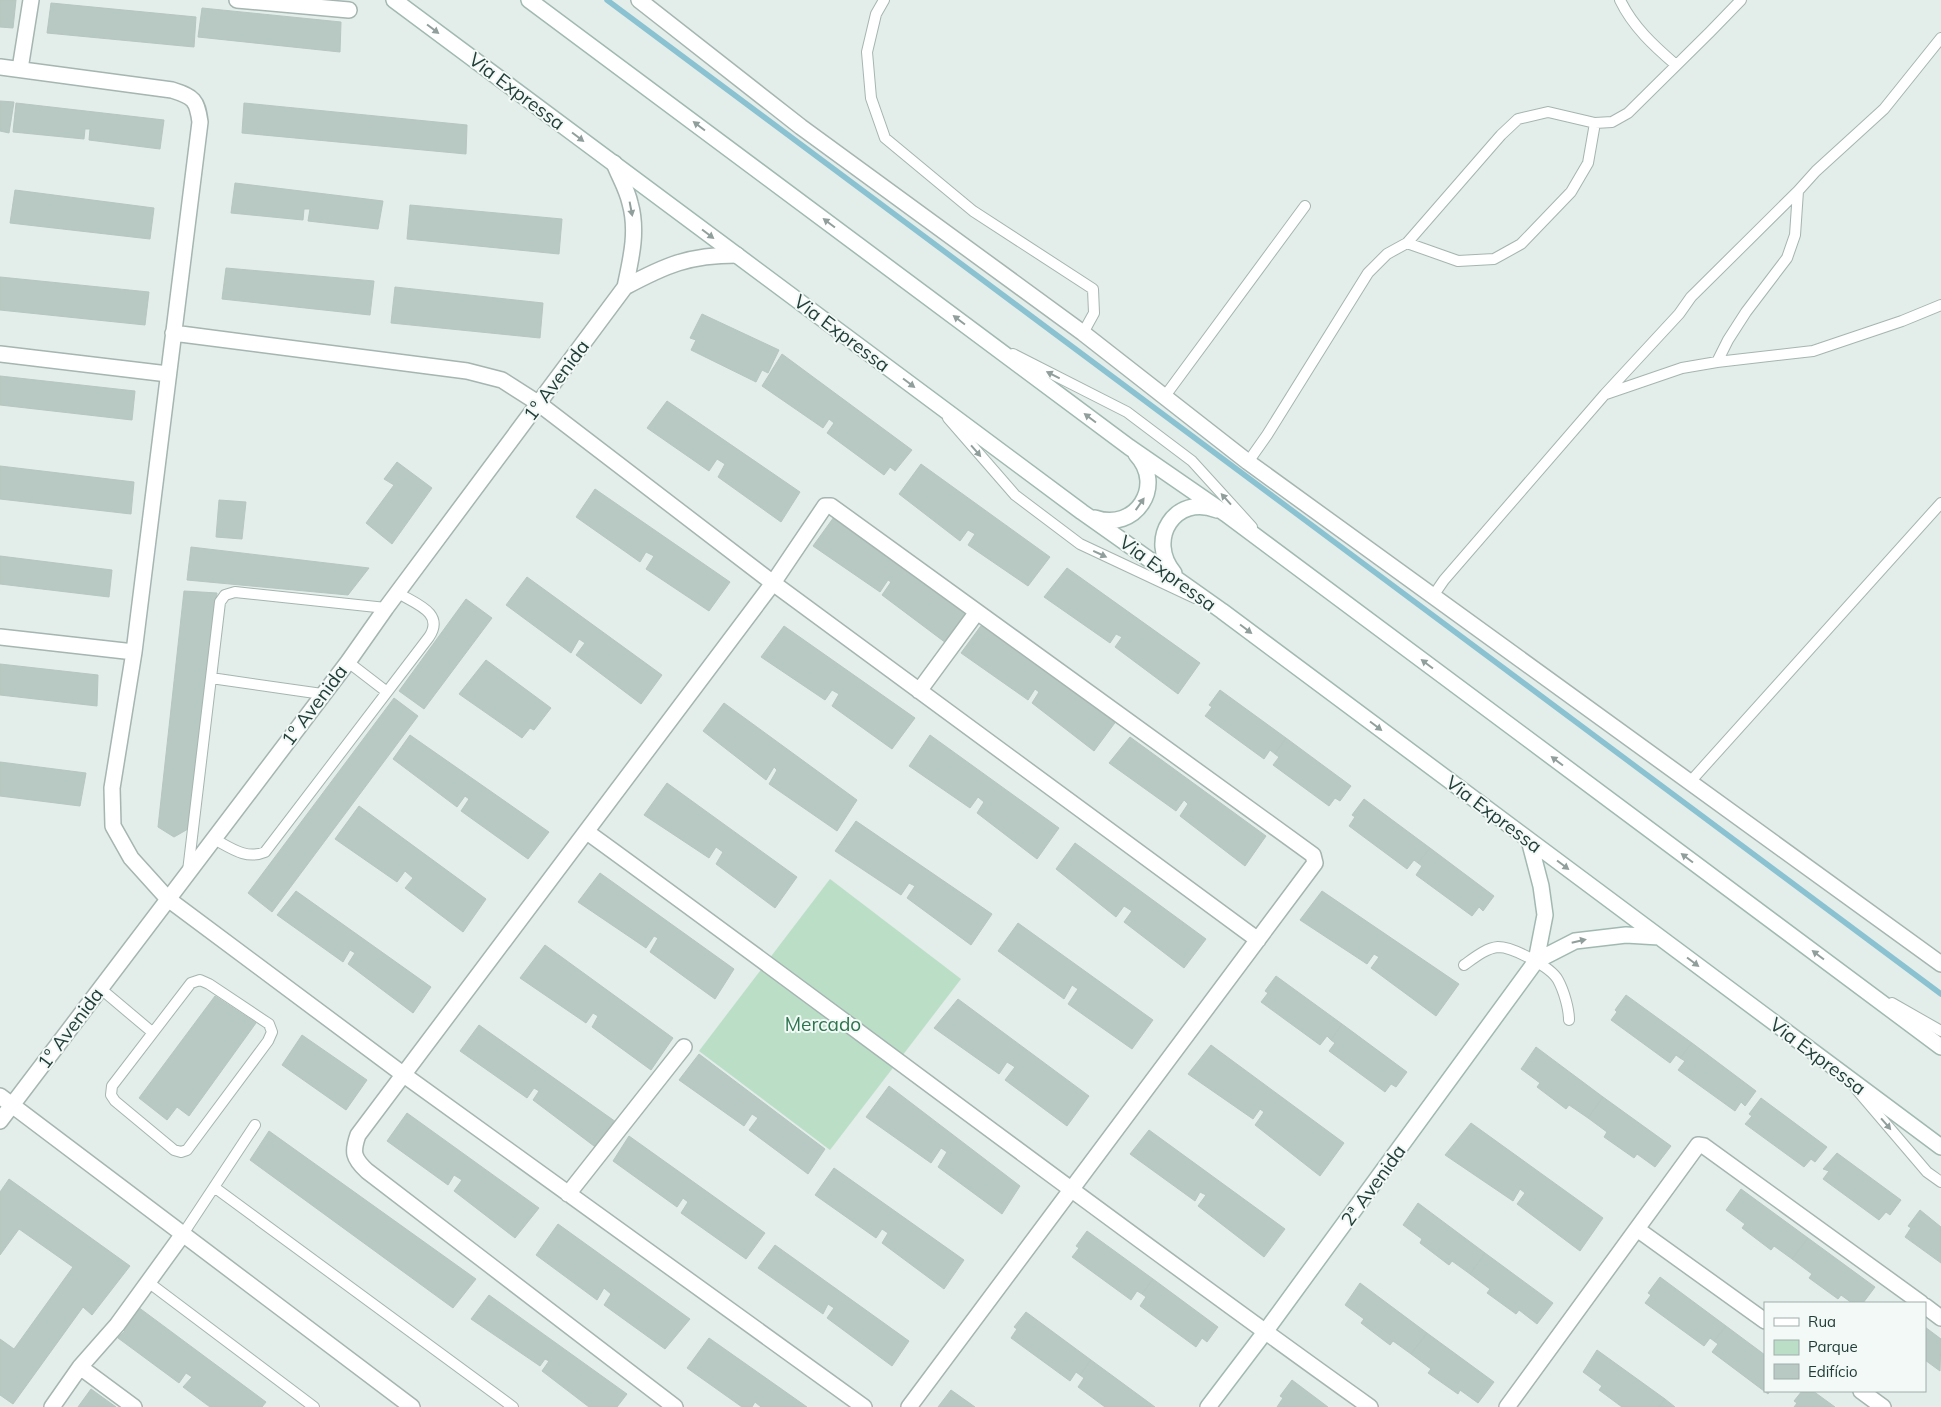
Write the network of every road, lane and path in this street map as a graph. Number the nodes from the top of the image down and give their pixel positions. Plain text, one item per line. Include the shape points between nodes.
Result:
1 (31, 0) edge
2 (237, 0) edge
3 (394, 0) edge
4 (529, 0) edge
5 (639, 0) edge
6 (884, 0) edge
7 (1620, 0) edge
8 (1740, 0) edge
9 (349, 10) dead end
10 (1941, 38) edge
11 (1676, 65) junction
12 (0, 67) edge
13 (20, 69) junction
14 (1595, 123) junction
15 (614, 164) junction
16 (1798, 191) junction
17 (1305, 206) dead end
18 (1407, 244) junction
19 (737, 255) junction
20 (625, 287) junction
21 (1941, 305) edge
22 (173, 333) junction
23 (1084, 333) junction
24 (986, 340) junction
25 (0, 354) edge
26 (1717, 362) junction
27 (168, 374) junction
28 (1605, 394) junction
29 (1164, 396) junction
30 (933, 401) junction
31 (538, 403) junction
32 (1129, 447) junction
33 (1248, 462) junction
34 (1941, 502) edge
35 (1082, 512) junction
36 (1226, 514) junction
37 (1271, 548) junction
38 (1179, 579) junction
39 (773, 582) junction
40 (398, 593) junction
41 (1433, 596) junction
42 (386, 608) junction
43 (1222, 611) junction
44 (977, 612) junction
45 (0, 637) edge
46 (134, 652) junction
47 (348, 662) junction
48 (211, 678) junction
49 (919, 691) junction
50 (387, 692) junction
51 (322, 694) junction
52 (1690, 782) junction
53 (587, 832) junction
54 (214, 839) junction
55 (1529, 840) junction
56 (188, 871) junction
57 (168, 899) junction
58 (1658, 937) junction
59 (1258, 940) junction
60 (1536, 961) junction
61 (1941, 964) edge
62 (1464, 965) dead end
63 (1845, 976) junction
64 (100, 988) junction
65 (1570, 1020) dead end
66 (1941, 1031) edge
67 (152, 1032) junction
68 (684, 1047) dead end
69 (1941, 1047) edge
70 (404, 1074) junction
71 (1843, 1074) junction
72 (6, 1100) edge
73 (0, 1120) edge
74 (255, 1125) dead end
75 (1941, 1148) edge
76 (1941, 1182) edge
77 (214, 1187) junction
78 (1071, 1190) junction
79 (568, 1194) junction
80 (1637, 1229) junction
81 (183, 1234) junction
82 (148, 1282) junction
83 (1920, 1302) edge
84 (1926, 1307) edge
85 (1941, 1318) edge
86 (1764, 1320) edge
87 (1266, 1332) junction
88 (80, 1367) junction
89 (1862, 1392) edge
90 (52, 1407) edge
91 (134, 1407) edge
92 (314, 1407) edge
93 (412, 1407) edge
94 (513, 1407) edge
95 (676, 1407) edge
96 (864, 1407) edge
97 (909, 1407) edge
98 (1208, 1407) edge
99 (1370, 1407) edge
100 (1507, 1407) edge
101 (1883, 1407) edge

1 - 13 street
2 - 9 street
3 -> 15 street, Via Expressa
24 -> 4 street
5 - 23 street via 801,127
6 - 23 lane via 876,14 867,52 871,98 885,138 973,211 1093,289 1094,313
7 - 11 lane via 1650,44
8 - 11 lane
10 - 16 lane via 1884,109
11 - 14 lane via 1628,113 1612,122
12 - 13 street
13 - 22 street via 172,90 189,95 198,106 200,122
14 - 18 lane via 1548,112 1518,119
14 - 18 lane via 1588,162 1571,192 1521,244 1494,259 1458,261
15 -> 19 street, Via Expressa
15 -> 20 street via 630,203 635,230
16 - 26 lane via 1795,235 1787,258 1746,312
16 - 28 lane via 1692,298
17 - 29 lane
18 - 33 lane via 1388,254 1368,273
19 - 20 street via 688,259 657,270
19 -> 30 street, Via Expressa
20 - 31 street, 1º Avenida
21 - 26 lane via 1813,351
22 - 27 street
22 - 31 street via 468,371 502,380
23 - 29 street
32 -> 24 street
37 -> 24 lane via 1192,461 1127,412
25 - 27 street
26 - 28 lane via 1682,368
27 - 46 street
28 - 41 lane
29 - 33 street
30 - 35 street, Via Expressa
30 -> 43 lane via 1015,495 1080,544
31 - 39 street
31 - 40 street, 1º Avenida
35 -> 32 street via 1100,519 1118,520 1135,512 1143,502 1148,484 1147,472
32 - 36 street
33 - 41 street
34 - 52 lane
35 - 38 street, Via Expressa
36 - 37 street
36 - 38 street via 1207,507 1194,507 1176,515 1168,525 1162,550
63 -> 37 street
38 - 43 street, Via Expressa
39 - 44 street via 821,509 831,506
39 - 49 street
39 - 53 street
40 - 42 street, 1º Avenida
40 - 50 lane via 431,613 433,630
41 - 52 street
42 - 47 street, 1º Avenida
42 - 48 lane via 235,592 225,595 220,602
43 -> 55 street, Via Expressa
44 - 49 street
44 - 59 street via 1313,855 1315,863
45 - 46 street
46 - 57 street via 112,788 113,826 131,858
47 - 50 lane
47 - 51 street, 1º Avenida
48 - 51 lane
48 - 56 lane
49 - 59 street
50 - 54 lane via 265,852 255,856 242,854
51 - 54 street, 1º Avenida
52 - 61 street
53 - 70 street
53 - 78 street via 767,962
54 - 56 street, 1º Avenida
55 -> 58 street, Via Expressa
55 - 60 street via 1545,915
56 - 57 street, 1º Avenida
57 - 64 street, 1º Avenida
57 - 70 street
60 -> 58 street via 1575,941 1626,934
58 -> 71 street, Via Expressa
59 - 78 street
60 - 62 lane via 1498,947
60 - 65 lane via 1557,978
60 - 87 street, 2ª Avenida
63 - 66 lane
63 - 69 street
64 - 67 lane
64 - 72 street, 1º Avenida
67 - 67 lane via 112,1086 111,1095 174,1150 181,1152 187,1150 272,1032 269,1024 200,980 191,983
68 - 79 street
70 - 79 street
70 - 95 street via 358,1135 354,1148 357,1162
71 - 75 street, Via Expressa
71 -> 76 lane via 1928,1172
72 - 73 street, 1º Avenida
72 - 81 street
74 - 77 lane
77 - 81 lane
77 - 94 lane
78 - 87 street
78 - 97 street
79 - 96 street
80 - 83 street via 1701,1144
80 - 86 street
80 - 100 street
81 - 82 street
81 - 93 street
82 - 88 street
82 - 92 lane
84 - 85 street
87 - 98 street, 2ª Avenida
87 - 99 street
88 - 90 street
88 - 91 street
89 - 101 street

